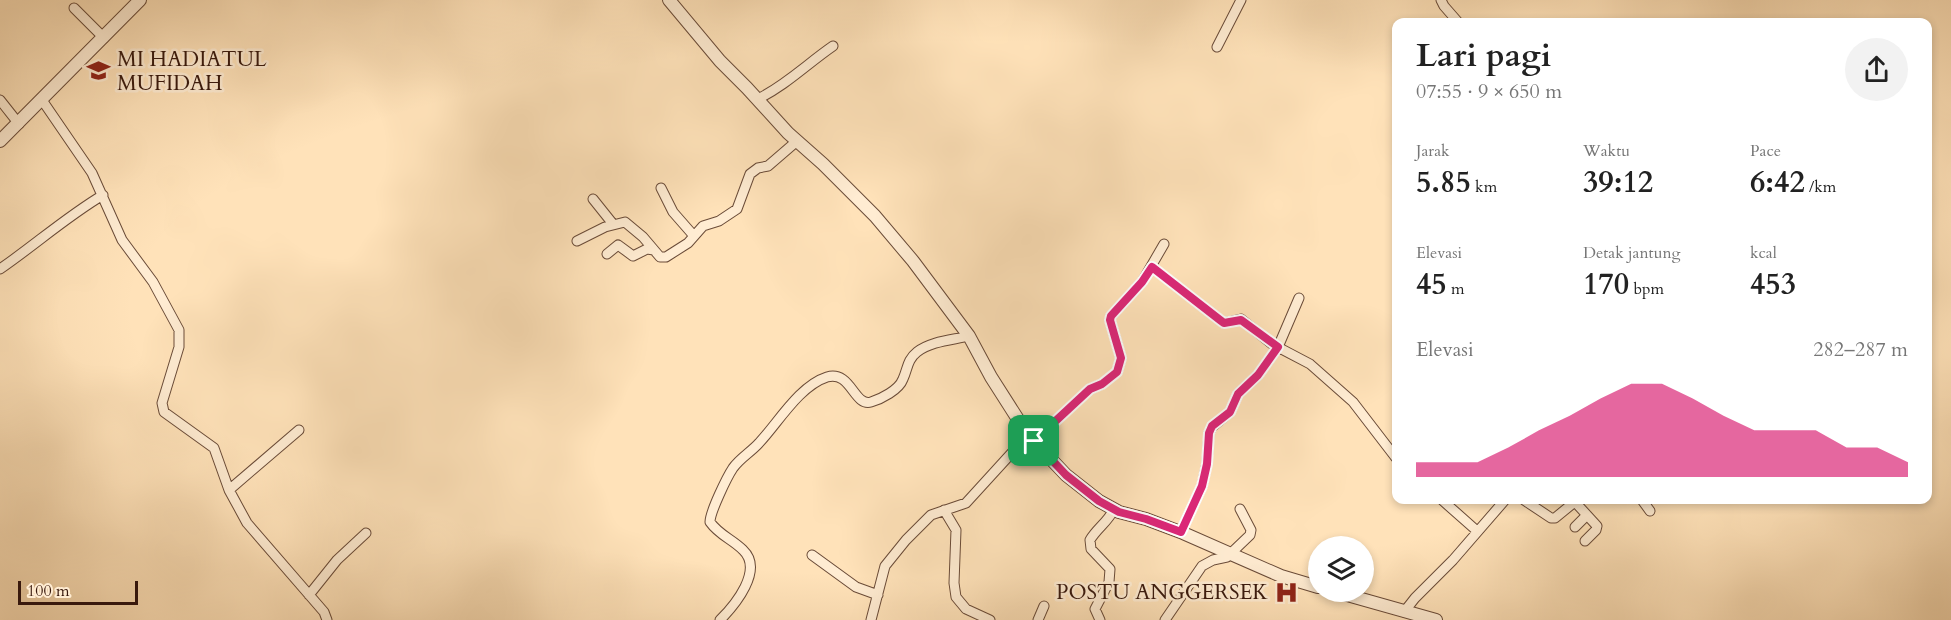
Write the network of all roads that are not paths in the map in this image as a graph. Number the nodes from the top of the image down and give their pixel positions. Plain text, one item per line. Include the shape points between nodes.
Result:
1 (140, 0) edge
2 (669, 0) edge
3 (1241, 0) edge
4 (1441, 0) edge
5 (74, 8) dead end
6 (1454, 18) edge
7 (104, 38) junction
8 (833, 46) dead end
9 (1217, 47) dead end
10 (758, 99) junction
11 (0, 100) edge
12 (42, 100) junction
13 (19, 124) junction
14 (0, 141) edge
15 (797, 141) junction
16 (661, 188) dead end
17 (103, 195) junction
18 (593, 199) dead end
19 (613, 224) junction
20 (694, 236) junction
21 (578, 241) dead end
22 (1164, 244) dead end
23 (654, 250) junction
24 (607, 254) dead end
25 (1152, 267) junction
26 (0, 269) edge
27 (1299, 298) dead end
28 (969, 336) junction
29 (1278, 347) junction
30 (299, 430) dead end
31 (1031, 438) junction
32 (1392, 453) edge
33 (229, 490) junction
34 (1447, 504) edge
35 (1501, 504) edge
36 (1530, 504) edge
37 (1572, 504) edge
38 (1579, 504) edge
39 (1645, 504) edge
40 (1114, 508) junction
41 (1240, 508) dead end
42 (944, 510) junction
43 (1650, 511) dead end
44 (1587, 514) junction
45 (1575, 527) dead end
46 (1477, 531) junction
47 (1181, 532) junction
48 (366, 533) dead end
49 (1585, 541) dead end
50 (1232, 553) junction
51 (812, 555) dead end
52 (1308, 584) edge
53 (309, 595) junction
54 (878, 595) junction
55 (1370, 602) edge
56 (1044, 606) dead end
57 (1404, 612) junction
58 (327, 620) edge
59 (720, 620) edge
60 (871, 620) edge
61 (990, 620) edge
62 (1038, 620) edge
63 (1100, 620) edge
64 (1165, 620) edge
65 (1436, 620) edge

1 - 7 street
2 - 10 street
3 - 9 street
4 - 6 street
5 - 7 street
7 - 12 street
8 - 10 street via 780,88
10 - 15 street
11 - 13 street
12 - 13 street
12 - 17 street
13 - 14 street
15 - 20 street via 774,162 750,174 737,209 703,226
15 - 28 street via 874,216 920,269
16 - 20 street via 673,213
17 - 26 street
17 - 33 street via 122,240 153,282 181,333 163,409 214,448
18 - 19 street
19 - 21 street
19 - 23 street via 630,225
20 - 23 street via 666,257 660,257
22 - 25 street
23 - 24 street via 633,256 618,245
25 - 29 street via 1224,323 1241,320
25 - 31 street via 1111,316 1121,358 1117,372
27 - 29 street
28 - 31 street
28 - 59 street via 916,352 899,386 870,402 859,400 841,378 827,377 798,397 738,462 725,482 710,522 716,531 742,549 750,567 748,584
29 - 32 street via 1310,364 1353,402
29 - 47 street via 1238,394 1230,412 1212,426 1202,486
30 - 33 street
31 - 40 street via 1066,475
31 - 42 street via 966,503
33 - 53 street via 247,523
34 - 46 street
35 - 46 street
36 - 37 street via 1551,518
38 - 44 street
39 - 43 street
40 - 47 street
40 - 63 street via 1089,540 1091,549 1110,569 1109,582 1095,609
41 - 50 street via 1251,533
42 - 54 street via 918,526 890,558
42 - 61 street via 956,530 956,597 966,609
44 - 45 street
44 - 49 street via 1597,526
46 - 57 street
47 - 50 street
48 - 53 street via 337,560
50 - 52 street
50 - 64 street via 1202,566
51 - 54 street via 856,587
53 - 58 street
54 - 60 street
55 - 57 street
56 - 62 street
57 - 65 street

